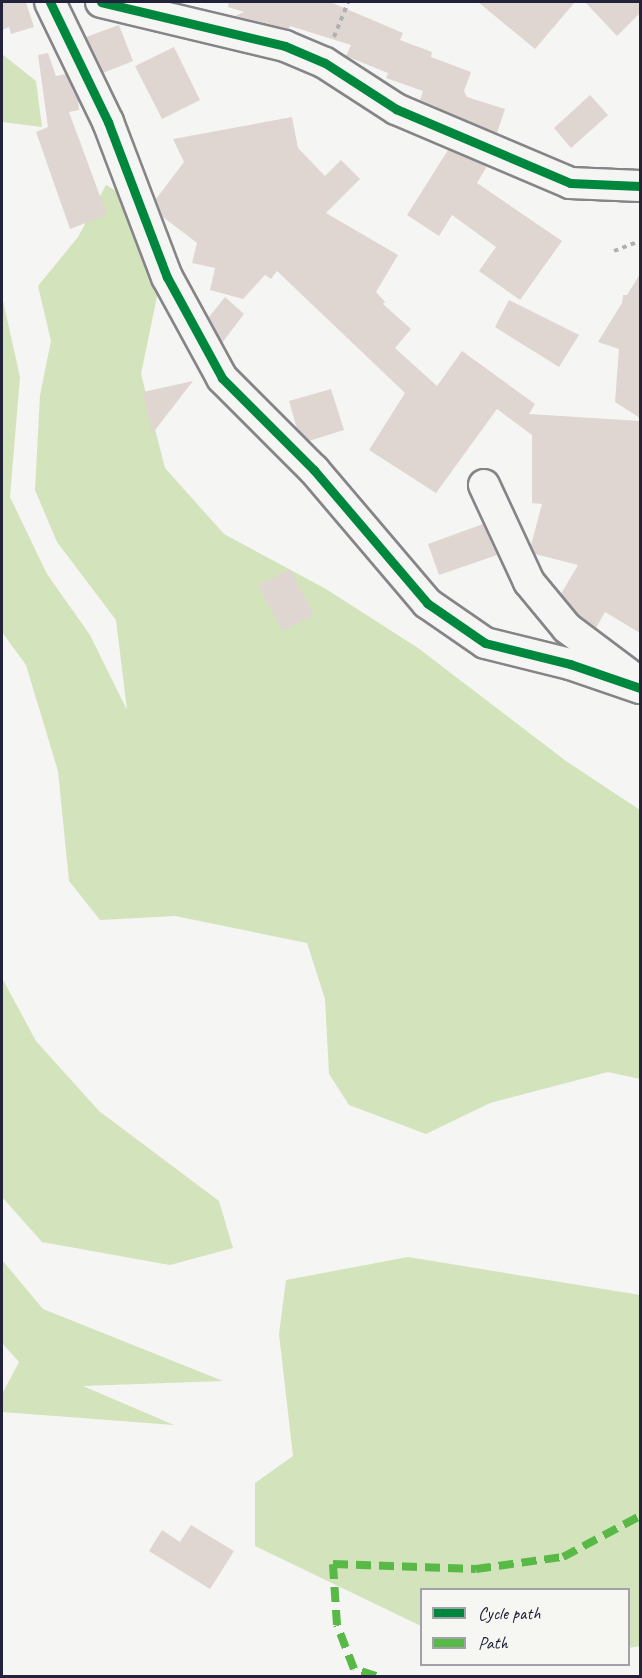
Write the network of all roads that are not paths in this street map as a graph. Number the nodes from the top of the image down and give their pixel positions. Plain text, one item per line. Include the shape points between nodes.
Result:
1 (50, 2) edge
2 (101, 2) edge
3 (640, 186) edge
4 (484, 485) dead end
5 (640, 683) edge
6 (640, 688) edge

1 - 6 street via 108,122 167,277 222,378 314,470 427,603 485,643 570,664
2 - 3 street via 285,46 325,63 396,109 570,183
4 - 5 street via 529,582 567,628

